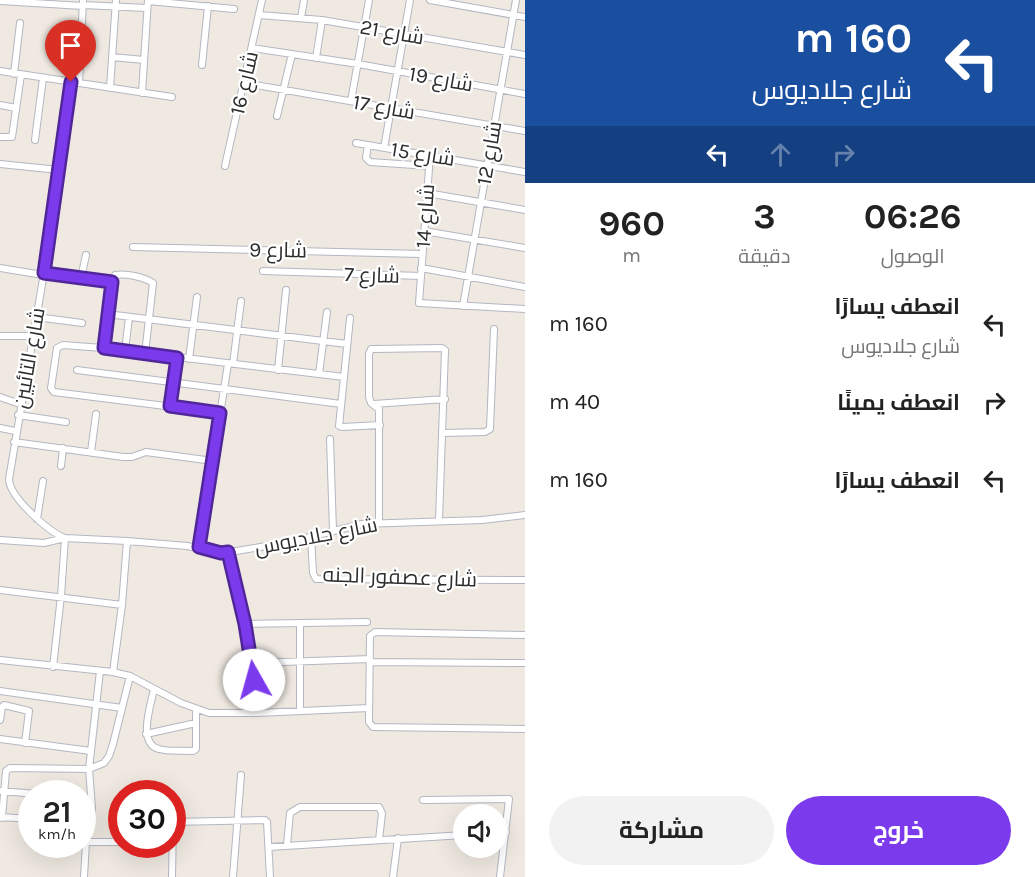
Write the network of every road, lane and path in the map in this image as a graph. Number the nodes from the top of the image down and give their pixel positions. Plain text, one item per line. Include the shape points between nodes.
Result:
1 (262, 0) edge
2 (304, 0) edge
3 (369, 0) edge
4 (410, 0) edge
5 (430, 0) edge
6 (516, 0) edge
7 (0, 1) edge
8 (183, 2) edge
9 (116, 3) edge
10 (148, 3) edge
11 (83, 4) edge
12 (206, 4) edge
13 (234, 9) dead end
14 (259, 15) junction
15 (513, 15) junction
16 (525, 17) edge
17 (301, 18) junction
18 (322, 20) junction
19 (20, 23) dead end
20 (364, 27) junction
21 (404, 33) junction
22 (252, 48) junction
23 (507, 52) junction
24 (292, 54) junction
25 (525, 55) edge
26 (112, 57) junction
27 (316, 58) junction
28 (144, 60) junction
29 (358, 64) junction
30 (202, 65) dead end
31 (0, 71) edge
32 (398, 71) junction
33 (18, 75) junction
34 (43, 78) junction
35 (71, 82) junction
36 (79, 83) junction
37 (244, 83) junction
38 (110, 88) junction
39 (500, 89) junction
40 (283, 90) junction
41 (142, 93) junction
42 (525, 94) edge
43 (172, 97) dead end
44 (351, 101) junction
45 (0, 105) edge
46 (16, 108) junction
47 (391, 108) junction
48 (277, 116) dead end
49 (494, 126) junction
50 (525, 131) edge
51 (0, 137) edge
52 (35, 140) dead end
53 (357, 143) dead end
54 (368, 145) junction
55 (384, 148) junction
56 (430, 155) junction
57 (0, 164) edge
58 (487, 165) junction
59 (225, 166) dead end
60 (429, 166) junction
61 (59, 170) junction
62 (525, 172) edge
63 (427, 193) junction
64 (481, 202) junction
65 (525, 210) edge
66 (424, 231) junction
67 (474, 239) junction
68 (133, 247) dead end
69 (525, 248) edge
70 (423, 254) junction
71 (86, 255) dead end
72 (0, 268) edge
73 (421, 268) junction
74 (263, 272) dead end
75 (44, 274) junction
76 (421, 276) junction
77 (468, 276) junction
78 (81, 278) junction
79 (112, 282) junction
80 (525, 286) edge
81 (286, 290) dead end
82 (197, 297) dead end
83 (241, 302) dead end
84 (463, 306) junction
85 (525, 309) edge
86 (327, 312) dead end
87 (107, 314) junction
88 (36, 316) junction
89 (129, 317) junction
90 (350, 318) dead end
91 (150, 319) junction
92 (82, 323) dead end
93 (192, 324) junction
94 (494, 329) dead end
95 (237, 330) junction
96 (281, 335) junction
97 (0, 336) edge
98 (33, 336) junction
99 (323, 341) junction
100 (347, 344) junction
101 (104, 348) junction
102 (125, 351) junction
103 (145, 354) junction
104 (177, 358) junction
105 (189, 359) junction
106 (231, 364) junction
107 (77, 370) dead end
108 (278, 370) junction
109 (319, 374) junction
110 (344, 377) junction
111 (174, 382) junction
112 (224, 389) junction
113 (0, 397) edge
114 (445, 399) junction
115 (20, 404) junction
116 (341, 404) junction
117 (374, 404) junction
118 (170, 406) junction
119 (220, 413) junction
120 (96, 414) dead end
121 (18, 415) junction
122 (66, 422) dead end
123 (380, 425) junction
124 (0, 428) edge
125 (15, 431) junction
126 (444, 434) junction
127 (330, 439) dead end
128 (14, 442) junction
129 (63, 448) junction
130 (91, 452) junction
131 (213, 461) junction
132 (61, 466) dead end
133 (43, 481) dead end
134 (0, 482) edge
135 (9, 483) junction
136 (525, 515) edge
137 (37, 519) junction
138 (439, 520) junction
139 (380, 523) junction
140 (333, 530) junction
141 (311, 536) junction
142 (65, 538) junction
143 (0, 540) edge
144 (127, 541) junction
145 (199, 547) junction
146 (228, 552) junction
147 (525, 580) edge
148 (0, 590) edge
149 (61, 596) junction
150 (122, 605) junction
151 (367, 622) dead end
152 (300, 623) junction
153 (245, 624) junction
154 (525, 635) edge
155 (0, 660) edge
156 (370, 660) junction
157 (301, 662) junction
158 (252, 663) junction
159 (525, 663) edge
160 (53, 667) junction
161 (100, 671) junction
162 (113, 672) junction
163 (130, 676) junction
164 (154, 689) junction
165 (0, 691) edge
166 (96, 705) junction
167 (122, 708) junction
168 (369, 708) junction
169 (196, 710) junction
170 (300, 711) junction
171 (257, 713) junction
172 (0, 720) edge
173 (196, 723) junction
174 (525, 729) edge
175 (146, 734) junction
176 (0, 739) edge
177 (25, 742) junction
178 (91, 751) junction
179 (89, 769) junction
180 (241, 775) dead end
181 (90, 780) edge
182 (2, 791) edge
183 (18, 792) edge
184 (423, 800) dead end
185 (1, 818) edge
186 (18, 819) edge
187 (237, 820) junction
188 (186, 822) edge
189 (507, 822) edge
190 (453, 836) edge
191 (398, 838) junction
192 (379, 840) junction
193 (287, 846) junction
194 (269, 847) junction
195 (85, 858) edge
196 (172, 858) edge
197 (503, 858) edge
198 (84, 877) edge
199 (172, 877) edge
200 (233, 877) edge
201 (270, 877) edge
202 (393, 877) edge
203 (500, 877) edge

1 - 14 street, شارع 16
2 - 17 street
3 - 20 street
4 - 21 street
5 - 15 street
6 - 15 street, شارع 12
7 - 11 street
8 - 10 street
8 - 12 street
9 - 10 street
9 - 11 street
9 - 26 street
10 - 28 street
11 - 36 street
12 - 13 street
12 - 30 street
14 - 17 street, شارع 21
14 - 22 street, شارع 16
15 - 16 street
15 - 23 street, شارع 12
17 - 18 street, شارع 21
18 - 20 street, شارع 21
18 - 27 street
19 - 33 street
20 - 21 street, شارع 21
20 - 29 street
21 - 23 street, شارع 21
21 - 32 street
22 - 24 street, شارع 19
22 - 37 street, شارع 16
23 - 25 street, شارع 21
23 - 39 street, شارع 12
24 - 27 street, شارع 19
24 - 40 street
26 - 28 street
26 - 38 street
27 - 29 street, شارع 19
28 - 41 street
29 - 32 street, شارع 19
29 - 44 street
31 - 33 street
32 - 39 street, شارع 19
32 - 47 street
33 - 34 street
33 - 46 street
34 - 35 street
34 - 52 street
35 - 36 street
35 - 61 street, شارع التائبين
36 - 38 street
37 - 40 street, شارع 17
37 - 59 street, شارع 16
38 - 41 street
39 - 42 street, شارع 19
39 - 49 street, شارع 12
40 - 44 street, شارع 17
40 - 48 street
41 - 43 street
44 - 47 street, شارع 17
45 - 46 street
46 - 51 street via 12,137
47 - 49 street, شارع 17
47 - 55 street
49 - 50 street, شارع 17
49 - 58 street, شارع 12
53 - 54 street, شارع 15
54 - 55 street, شارع 15
54 - 60 street via 366,158 370,162
55 - 56 street, شارع 15
56 - 58 street, شارع 15
56 - 60 street, شارع 14
57 - 61 street
58 - 62 street, شارع 15
58 - 64 street, شارع 12
60 - 63 street, شارع 14
61 - 75 street, شارع التائبين
63 - 64 street
63 - 66 street, شارع 14
64 - 65 street
64 - 67 street, شارع 12
66 - 67 street
66 - 70 street, شارع 14
67 - 69 street
67 - 77 street, شارع 12
68 - 70 street, شارع 9
70 - 73 street, شارع 14
71 - 78 street
72 - 75 street
73 - 76 street, شارع 14
73 - 77 street
74 - 76 street, شارع 7
75 - 78 street
75 - 88 street, شارع التائبين
76 - 84 street, شارع 7 via 420,303
77 - 80 street
77 - 84 street, شارع 12
78 - 79 street
79 - 87 street
79 - 91 street via 117,274 152,282
81 - 96 street
82 - 93 street
83 - 95 street
84 - 85 street, شارع 7
86 - 99 street
87 - 89 street
87 - 101 street
88 - 92 street
88 - 98 street, شارع التائبين
89 - 91 street
89 - 102 street
90 - 100 street
91 - 93 street
91 - 103 street
93 - 95 street
93 - 105 street
94 - 126 street via 491,427 484,432
95 - 96 street
95 - 106 street
96 - 99 street
96 - 108 street
97 - 98 street
98 - 115 street, شارع التائبين
99 - 100 street
99 - 109 street
100 - 110 street
101 - 102 street
101 - 118 street via 58,346 53,391
102 - 103 street
103 - 104 street
104 - 105 street
104 - 111 street
105 - 106 street
106 - 108 street
106 - 112 street
107 - 111 street
108 - 109 street
109 - 110 street
110 - 116 street
111 - 112 street
111 - 118 street
112 - 116 street
112 - 119 street
113 - 115 street
114 - 117 street
114 - 117 street via 444,348 374,349 369,354 369,400
114 - 126 street
115 - 121 street, شارع التائبين
116 - 123 street via 342,428
117 - 123 street via 379,409
118 - 119 street
119 - 131 street
120 - 130 street
121 - 122 street
121 - 125 street, شارع التائبين
123 - 139 street
124 - 125 street
125 - 128 street, شارع التائبين
126 - 138 street
127 - 140 street
128 - 129 street
128 - 135 street, شارع التائبين
129 - 130 street
129 - 132 street
130 - 131 street via 128,457 146,452
131 - 145 street
133 - 137 street
134 - 135 street
135 - 137 street
136 - 138 street, شارع جلاديوس
137 - 142 street
138 - 139 street, شارع جلاديوس
139 - 140 street, شارع جلاديوس
140 - 141 street, شارع جلاديوس
141 - 146 street, شارع جلاديوس
141 - 147 street, شارع عصفور الجنه via 316,579
142 - 143 street, شارع جلاديوس via 44,543
142 - 144 street, شارع جلاديوس
142 - 149 street
144 - 145 street, شارع جلاديوس
144 - 150 street
145 - 146 street, شارع جلاديوس
146 - 153 street
148 - 149 street
149 - 150 street
149 - 160 street
150 - 162 street
151 - 152 street
152 - 153 street
152 - 157 street
153 - 158 street
154 - 156 street via 375,632 370,636
155 - 160 street
156 - 157 street
156 - 159 street
156 - 168 street
157 - 158 street
157 - 170 street
158 - 171 street
160 - 161 street
161 - 162 street
161 - 166 street
162 - 163 street
163 - 164 street
163 - 167 street
164 - 169 street
164 - 175 street
165 - 166 street
166 - 167 street
166 - 178 street
167 - 179 street via 109,756
168 - 170 street
168 - 174 street via 373,727
169 - 171 street
169 - 173 street
170 - 171 street
172 - 177 street via 4,705 29,711
173 - 175 street
173 - 175 street via 194,751 158,749
176 - 177 street
177 - 178 street
178 - 179 street
179 - 181 street
179 - 182 street via 13,767 6,771
180 - 187 street
182 - 183 street
182 - 185 street
184 - 189 street via 507,798
185 - 186 street
187 - 188 street
187 - 194 street via 265,820
187 - 200 street
190 - 191 street
191 - 192 street
191 - 202 street
192 - 193 street
192 - 193 street via 379,807 300,807 292,810 289,817
193 - 194 street
194 - 201 street
195 - 198 street
196 - 199 street
197 - 203 street

